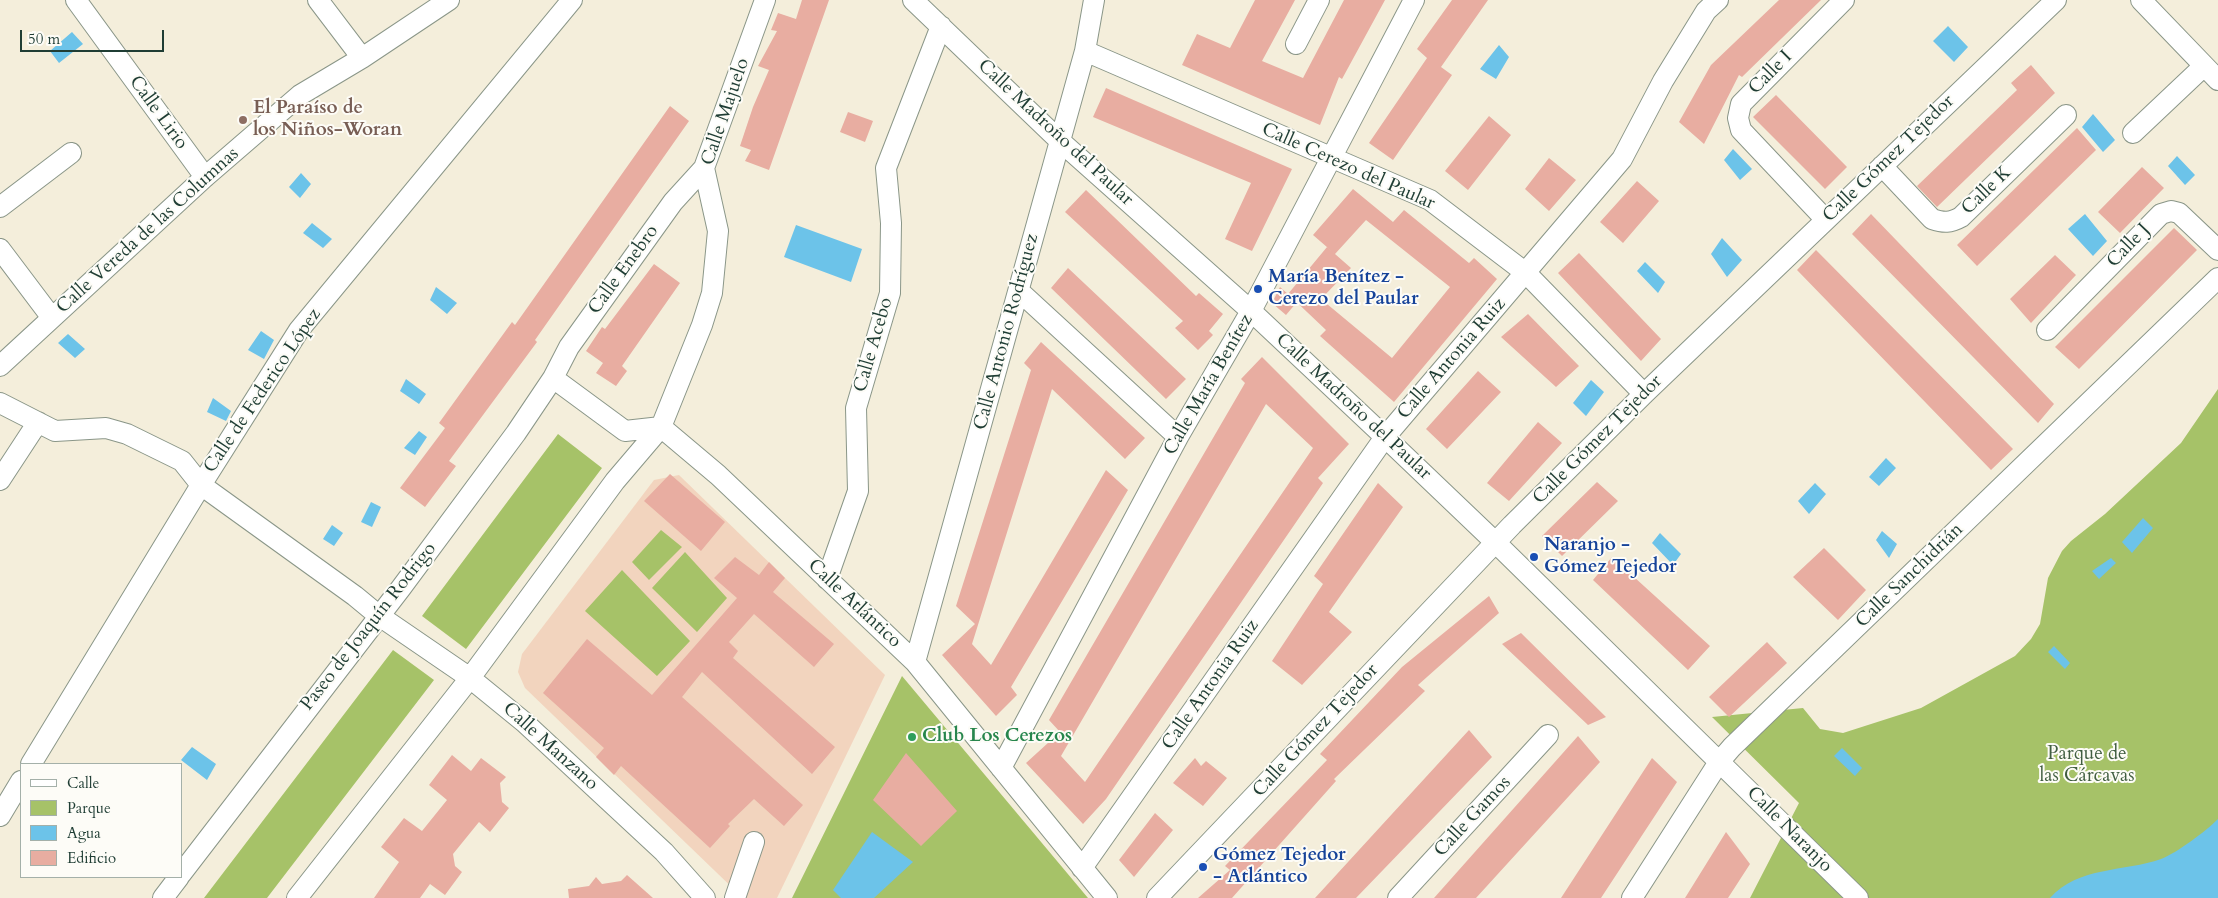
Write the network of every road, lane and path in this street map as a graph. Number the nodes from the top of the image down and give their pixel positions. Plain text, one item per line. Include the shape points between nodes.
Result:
1 (76, 0) edge
2 (318, 0) edge
3 (449, 0) edge
4 (572, 0) edge
5 (765, 0) edge
6 (913, 0) edge
7 (1094, 0) edge
8 (1319, 0) edge
9 (1414, 0) edge
10 (1718, 0) edge
11 (1844, 0) edge
12 (2056, 0) edge
13 (2141, 0) edge
14 (941, 26) junction
15 (1296, 44) dead end
16 (1085, 51) junction
17 (362, 58) junction
18 (2204, 66) junction
19 (2218, 80) edge
20 (2066, 115) dead end
21 (2133, 133) dead end
22 (1060, 141) junction
23 (71, 153) dead end
24 (1331, 158) junction
25 (1882, 166) junction
26 (704, 168) junction
27 (205, 177) junction
28 (0, 207) edge
29 (1826, 220) junction
30 (0, 249) edge
31 (2218, 250) edge
32 (1526, 273) junction
33 (2218, 278) edge
34 (1019, 291) junction
35 (1251, 311) junction
36 (52, 318) junction
37 (2048, 330) dead end
38 (0, 366) edge
39 (553, 378) junction
40 (1644, 394) junction
41 (0, 403) edge
42 (38, 422) junction
43 (661, 427) junction
44 (1178, 437) junction
45 (1385, 437) junction
46 (0, 480) edge
47 (201, 485) junction
48 (1495, 542) junction
49 (827, 579) junction
50 (378, 615) junction
51 (915, 662) junction
52 (470, 678) junction
53 (1548, 735) dead end
54 (1719, 762) junction
55 (32, 763) edge
56 (1001, 768) junction
57 (20, 783) edge
58 (0, 816) edge
59 (754, 842) dead end
60 (1082, 868) junction
61 (182, 873) edge
62 (178, 878) edge
63 (163, 898) edge
64 (297, 898) edge
65 (706, 898) edge
66 (735, 898) edge
67 (1107, 898) edge
68 (1157, 898) edge
69 (1398, 898) edge
70 (1632, 898) edge
71 (1858, 898) edge

1 - 27 street, Calle Lirio
2 - 17 street
3 - 17 street, Calle Vereda de las Columnas
4 - 47 street, Calle de Federico López via 299,330
5 - 26 street, Calle Majuelo
6 - 14 street, Calle Madroño del Paular
7 - 16 street, Calle Antonio Rodríguez
8 - 15 street
9 - 24 street, Calle María Benítez
10 - 32 street, Calle Antonia Ruiz via 1706,11 1663,81 1622,159
11 - 29 street, Calle I via 1741,104 1738,118 1741,130
12 - 25 street, Calle Gómez Tejedor
13 - 18 street
14 - 22 street, Calle Madroño del Paular
14 - 49 street, Calle Acebo via 886,168 891,223 890,293 856,408 858,491
16 - 22 street, Calle Antonio Rodríguez
16 - 24 street, Calle Cerezo del Paular
17 - 27 street, Calle Vereda de las Columnas via 300,95
18 - 19 street
18 - 21 street
20 - 25 street, Calle K via 1961,217 1952,222 1932,219
22 - 34 street, Calle Antonio Rodríguez
22 - 35 street, Calle Madroño del Paular
23 - 28 street
24 - 32 street, Calle Cerezo del Paular via 1430,200
24 - 35 street, Calle María Benítez
25 - 29 street, Calle Gómez Tejedor
26 - 39 street, Calle Enebro via 667,210 569,347
26 - 43 street, Calle Majuelo via 718,231 712,293
27 - 36 street, Calle Vereda de las Columnas
29 - 40 street, Calle Gómez Tejedor
30 - 36 street
31 - 37 street, Calle J via 2179,213 2161,214
32 - 40 street, Calle Cerezo del Paular
32 - 45 street, Calle Antonia Ruiz
33 - 54 street, Calle Sanchidrián
34 - 44 street
34 - 51 street, Calle Antonio Rodríguez
35 - 44 street, Calle María Benítez
35 - 45 street, Calle Madroño del Paular
36 - 38 street, Calle Vereda de las Columnas
39 - 43 street via 625,431
39 - 50 street, Paseo de Joaquín Rodrigo via 516,433
40 - 48 street, Calle Gómez Tejedor
41 - 42 street, Calle Manzano
42 - 46 street
42 - 47 street, Calle Manzano via 55,431 106,428 127,434 182,461
43 - 49 street, Calle Atlántico via 718,475
43 - 52 street via 615,481
44 - 56 street, Calle María Benítez
45 - 48 street, Calle Madroño del Paular
45 - 60 street, Calle Antonia Ruiz
47 - 50 street, Calle Manzano
47 - 55 street, Calle de Federico López
48 - 54 street, Calle Madroño del Paular
48 - 68 street, Calle Gómez Tejedor
49 - 51 street, Calle Atlántico
50 - 52 street, Calle Manzano
50 - 61 street, Paseo de Joaquín Rodrigo
51 - 56 street, Calle Atlántico
52 - 64 street
52 - 65 street, Calle Manzano via 524,722 650,839
53 - 69 street, Calle Gamos
54 - 70 street, Calle Sanchidrián
54 - 71 street, Calle Naranjo
56 - 60 street, Calle Atlántico
57 - 58 street
59 - 66 street
60 - 67 street, Calle Atlántico
62 - 63 street

